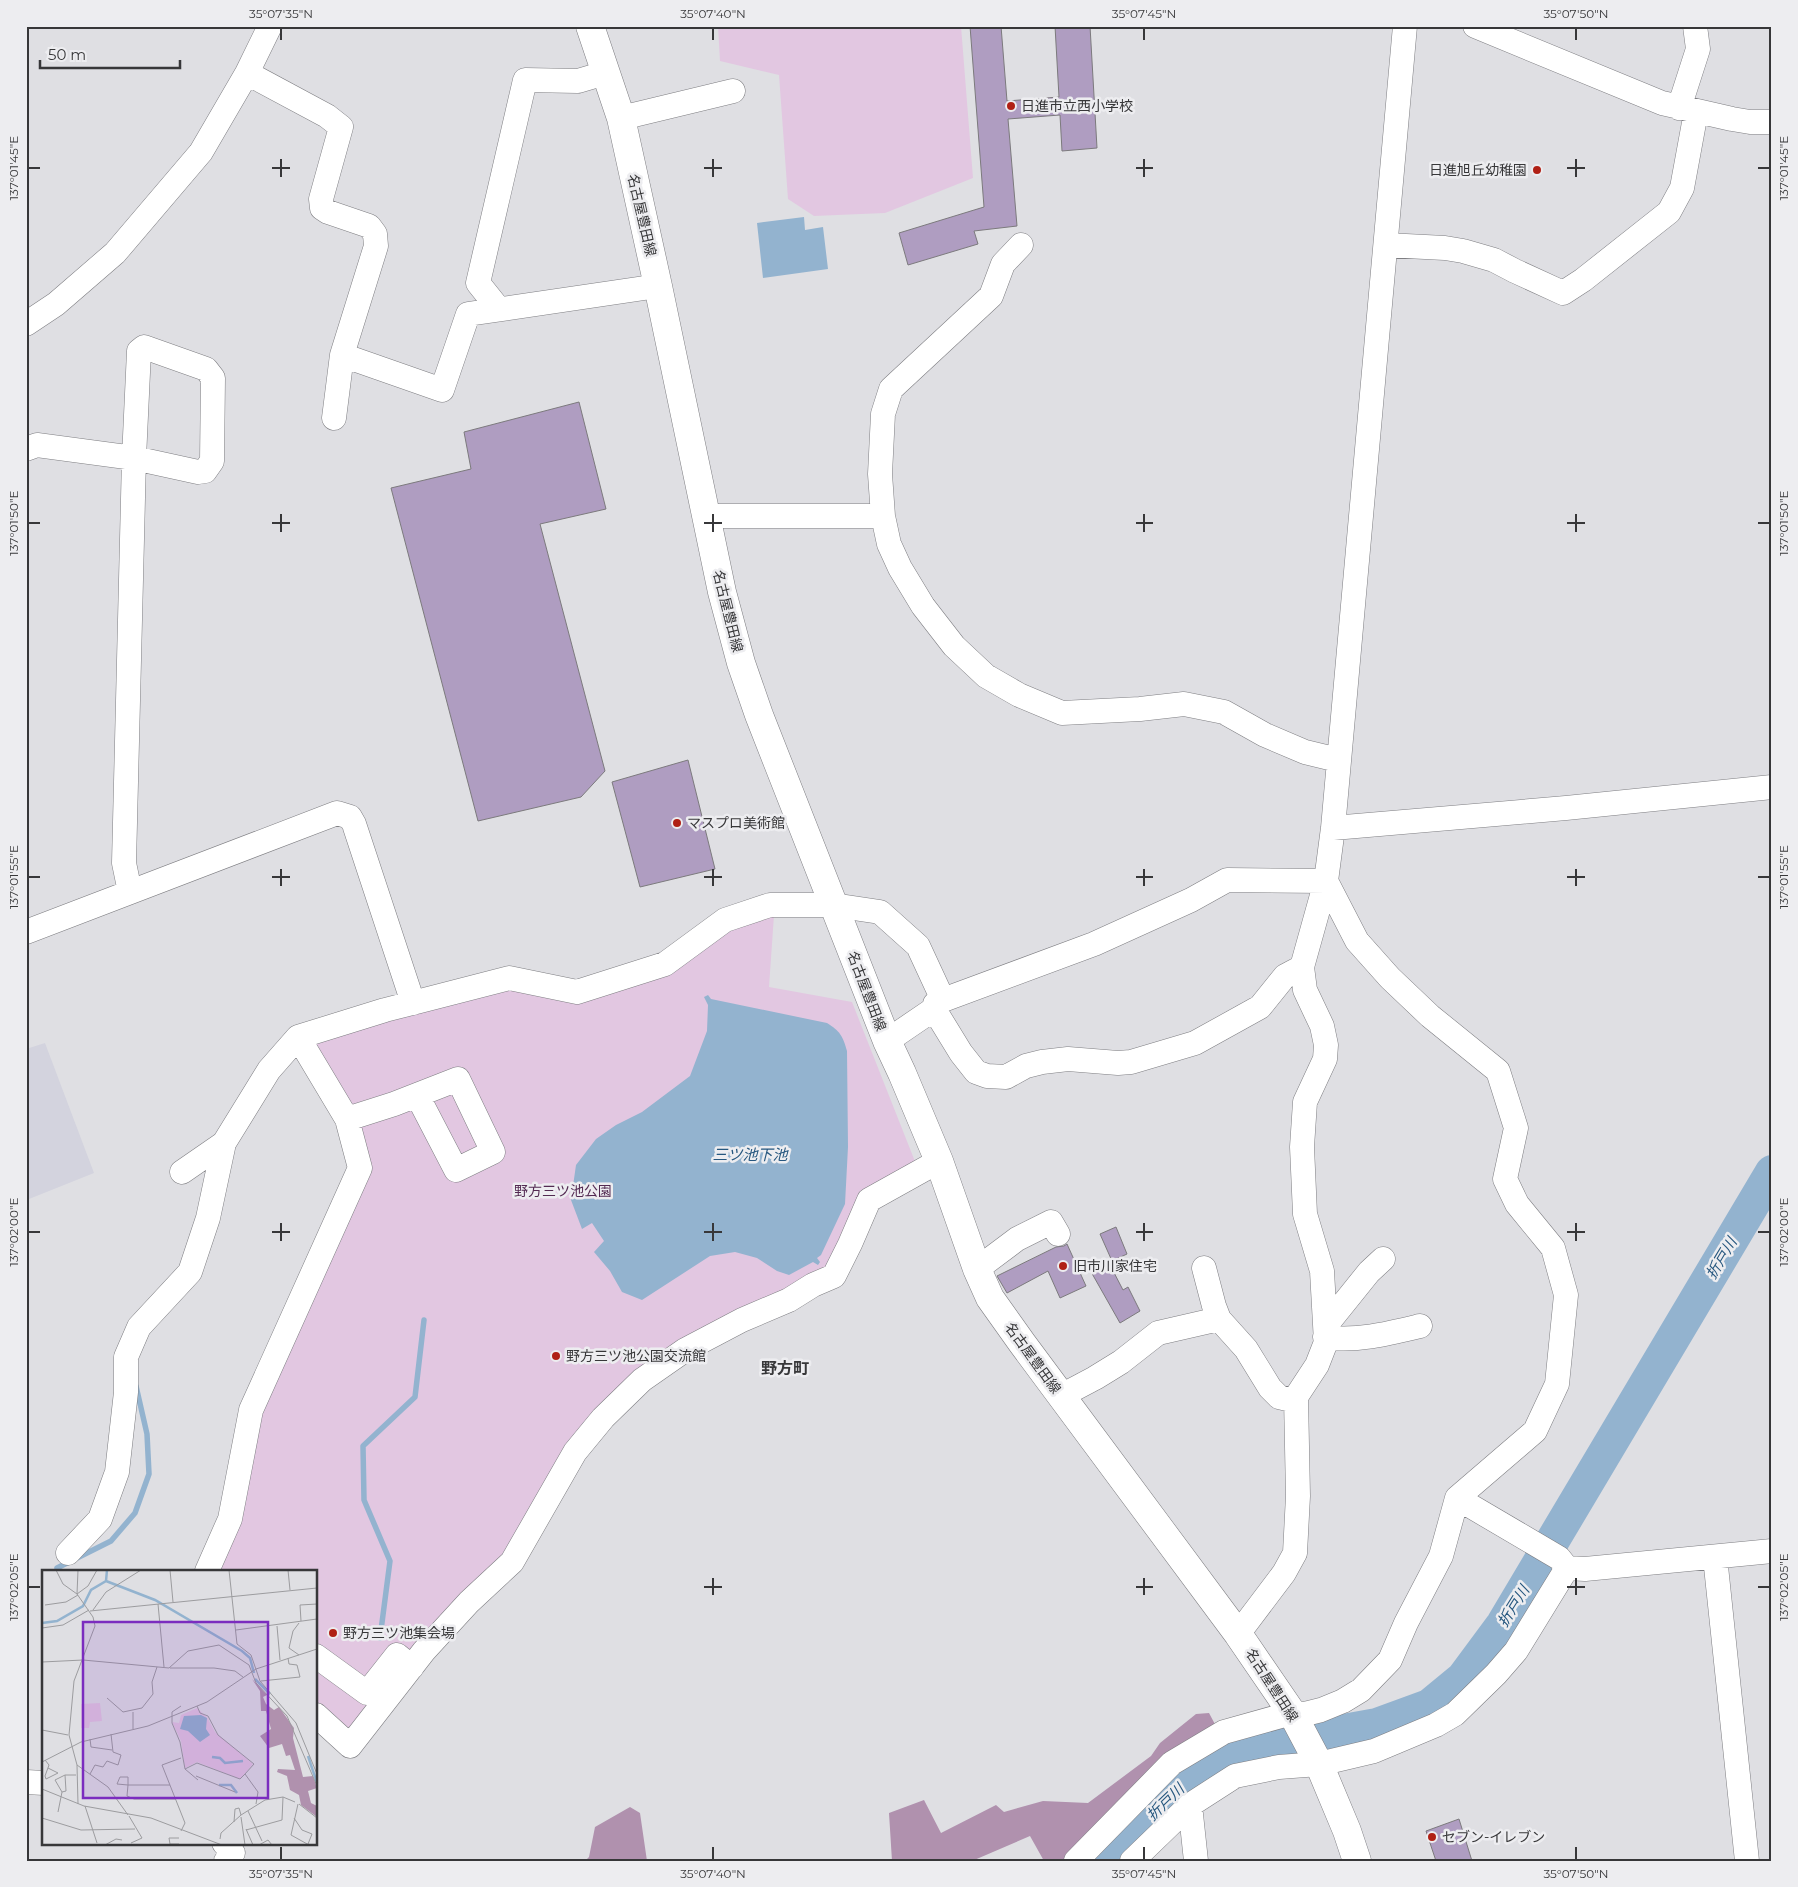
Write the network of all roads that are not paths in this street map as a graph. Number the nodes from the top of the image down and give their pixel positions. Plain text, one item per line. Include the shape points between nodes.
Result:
1 (270, 26) edge
2 (590, 26) edge
3 (1405, 26) edge
4 (1475, 26) edge
5 (1695, 26) edge
6 (247, 72) junction
7 (605, 73) junction
8 (733, 91) dead end
9 (1688, 110) junction
10 (621, 118) junction
11 (1772, 122) edge
12 (1021, 245) dead end
13 (1386, 245) junction
14 (658, 286) junction
15 (498, 308) junction
16 (26, 324) edge
17 (342, 355) junction
18 (334, 418) dead end
19 (26, 449) edge
20 (134, 458) junction
21 (706, 516) junction
22 (884, 516) junction
23 (1338, 760) junction
24 (1772, 787) edge
25 (1332, 828) junction
26 (1326, 881) junction
27 (130, 892) junction
28 (833, 905) junction
29 (26, 932) edge
30 (1302, 967) junction
31 (413, 1003) junction
32 (938, 1004) junction
33 (298, 1037) junction
34 (886, 1042) junction
35 (417, 1095) dead end
36 (347, 1119) junction
37 (224, 1143) junction
38 (939, 1162) junction
39 (182, 1172) dead end
40 (1058, 1234) dead end
41 (1384, 1259) dead end
42 (1204, 1268) dead end
43 (977, 1269) junction
44 (1219, 1319) junction
45 (1420, 1326) dead end
46 (1325, 1330) junction
47 (1061, 1396) junction
48 (1296, 1402) junction
49 (1456, 1498) junction
50 (1772, 1551) edge
51 (68, 1553) dead end
52 (1715, 1557) junction
53 (1563, 1563) junction
54 (207, 1570) edge
55 (1238, 1634) junction
56 (318, 1657) edge
57 (412, 1667) junction
58 (318, 1717) edge
59 (1294, 1717) junction
60 (1317, 1759) junction
61 (26, 1782) edge
62 (42, 1783) edge
63 (1190, 1805) junction
64 (225, 1844) edge
65 (226, 1861) edge
66 (1076, 1861) edge
67 (1132, 1861) edge
68 (1196, 1861) edge
69 (1356, 1861) edge
70 (1747, 1861) edge

1 - 6 street
2 - 7 main road, 名古屋豊田線
3 - 13 street
4 - 9 street via 1662,103
5 - 9 street via 1698,48
6 - 16 street via 201,152 115,253 56,304
6 - 17 street via 341,127 321,199 322,208 369,226 375,234 376,246
7 - 10 main road, 名古屋豊田線
7 - 15 street via 578,81 525,80 478,283
8 - 10 street
9 - 11 street via 1750,122
9 - 13 street via 1682,188 1669,212 1563,293 1494,260 1445,248
10 - 14 main road, 名古屋豊田線
12 - 22 street via 1003,264 991,296 891,389 883,414 880,474
13 - 23 street
14 - 15 street
14 - 21 main road, 名古屋豊田線
15 - 17 street via 468,314 442,390
17 - 18 street
19 - 20 street via 37,445
20 - 20 street via 139,351 144,347 206,369 213,378 212,461 205,471
20 - 27 street via 124,863
21 - 22 street
21 - 28 main road, 名古屋豊田線 via 741,663
22 - 23 street via 889,544 923,606 954,646 986,676 1019,695 1062,713 1184,704 1216,710 1305,752
23 - 25 street
24 - 25 street
25 - 26 street
26 - 30 street
26 - 32 street via 1228,880 1094,944
26 - 49 street via 1357,941 1390,978 1430,1016 1498,1071 1516,1128 1505,1179 1517,1204 1552,1248 1566,1295 1557,1384 1536,1431
27 - 29 street
27 - 31 street via 337,813 350,817
28 - 31 street via 770,905 725,920 665,964 577,992 509,978
28 - 32 street via 880,912 918,946
28 - 34 main road, 名古屋豊田線
30 - 32 street via 1285,976 1260,1007 1196,1043 1131,1062 1068,1059 1042,1062 1006,1077 976,1072 960,1054
30 - 46 street via 1305,990 1322,1026 1326,1044 1325,1059 1306,1102 1302,1147 1304,1214 1322,1271
31 - 33 street
32 - 34 street
33 - 36 street
33 - 37 street via 269,1070
34 - 38 main road, 名古屋豊田線
35 - 36 street
36 - 54 street via 360,1168 251,1410 230,1519
37 - 39 street
37 - 51 street via 208,1218 190,1272 139,1327 126,1357 126,1392 117,1472 100,1519
38 - 43 main road, 名古屋豊田線
38 - 57 street via 869,1200 834,1276 686,1350 642,1380 603,1418 576,1452 512,1562 468,1602
40 - 43 street via 1051,1222 1017,1239
41 - 46 street via 1369,1272
42 - 44 street
43 - 47 main road, 名古屋豊田線 via 990,1298
44 - 47 street via 1158,1333 1121,1362
44 - 48 street via 1246,1349 1270,1388 1279,1397
45 - 46 street via 1338,1339
46 - 48 street via 1326,1342 1317,1365
47 - 55 main road, 名古屋豊田線
48 - 55 street via 1298,1496 1295,1553 1284,1573
49 - 53 street
49 - 59 street via 1441,1556 1390,1660 1361,1690 1343,1702
50 - 52 street
52 - 53 street via 1586,1570
52 - 70 street
53 - 60 street via 1516,1651 1455,1714 1436,1726 1374,1751
55 - 59 main road, 名古屋豊田線
56 - 57 street via 367,1693 397,1655
57 - 58 street via 350,1746
59 - 60 main road, 名古屋豊田線
59 - 66 street via 1224,1732 1172,1763
60 - 63 street via 1235,1776
60 - 69 main road, 名古屋豊田線 via 1348,1831
61 - 62 street
63 - 67 street
63 - 68 street
64 - 65 street via 233,1853

